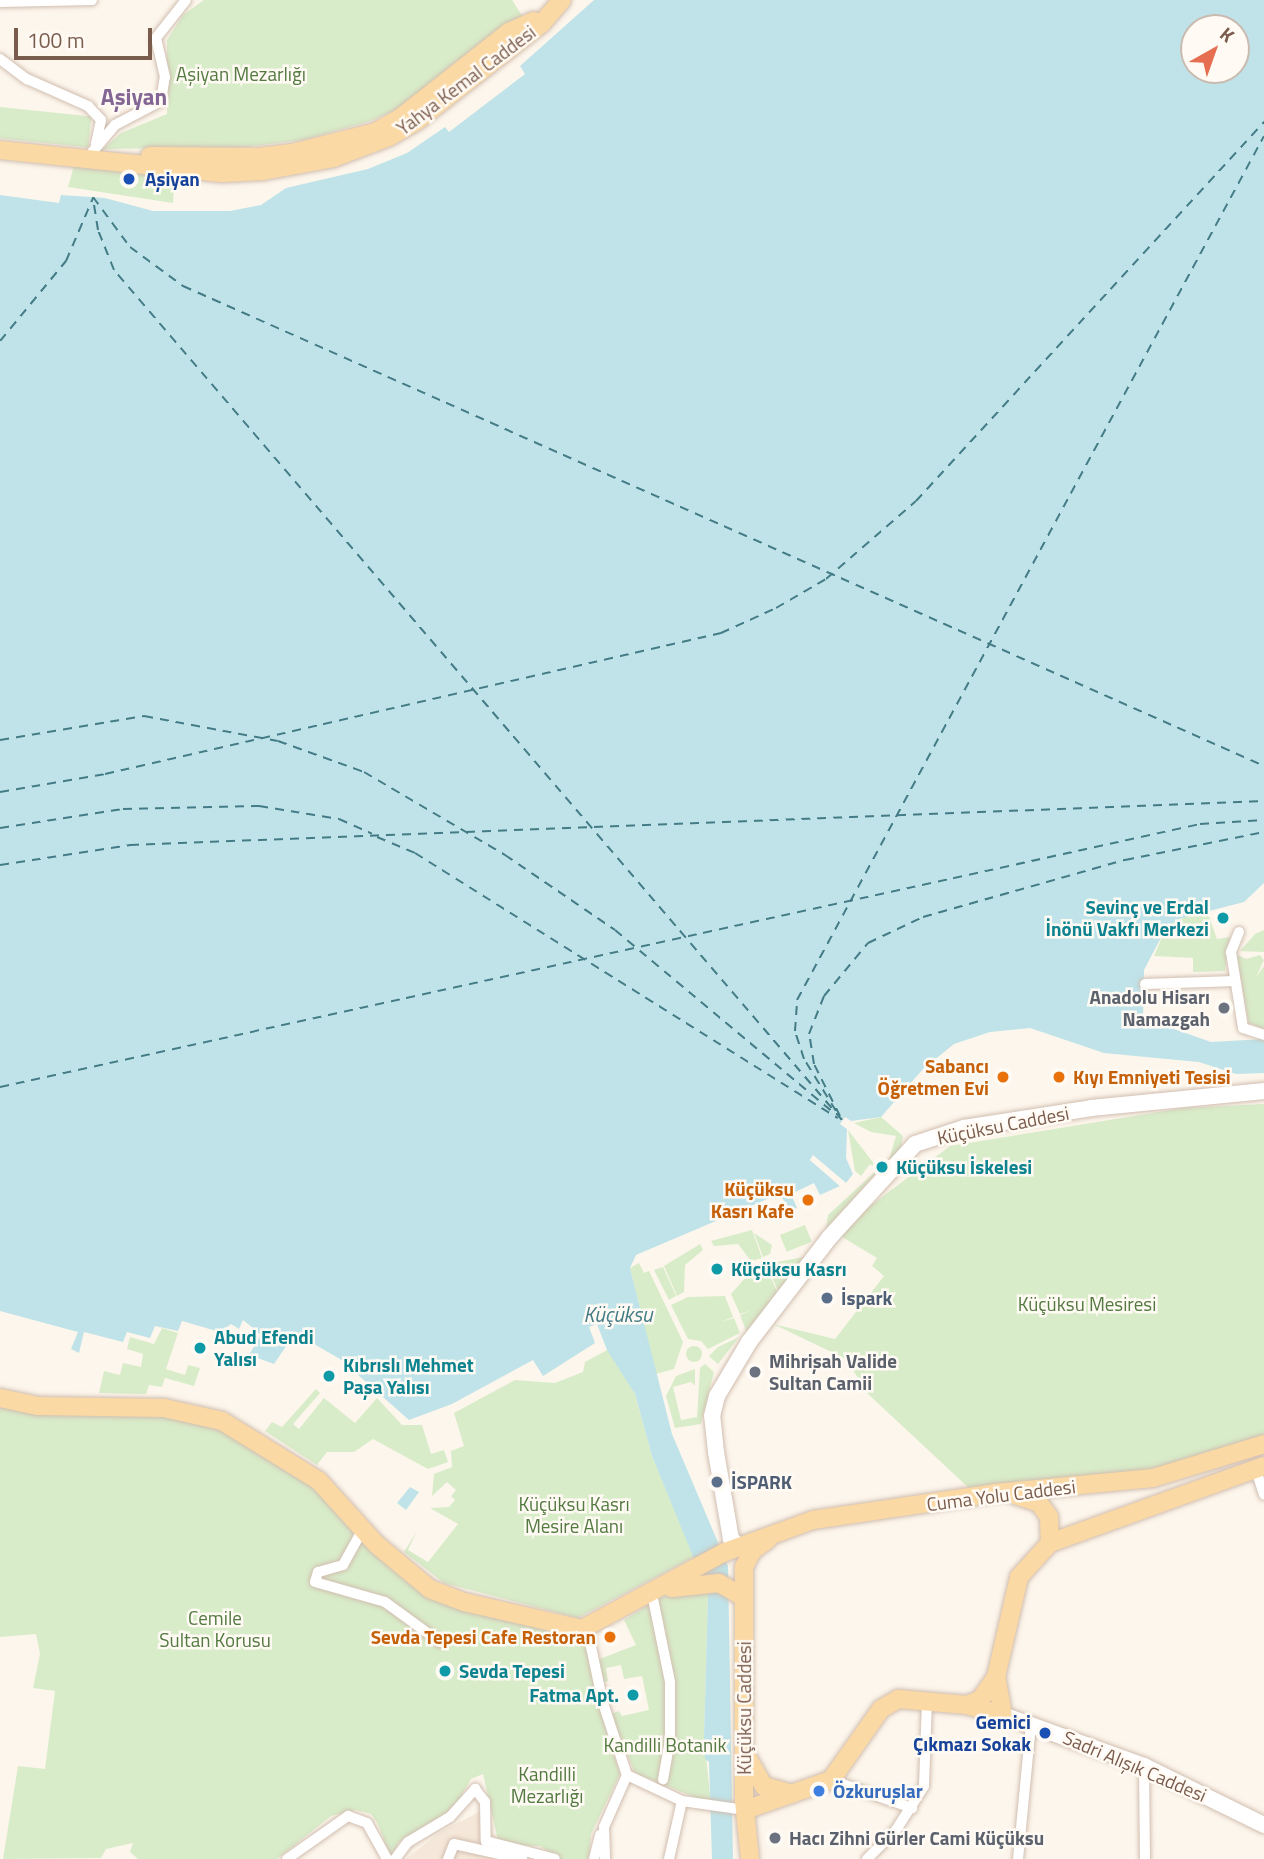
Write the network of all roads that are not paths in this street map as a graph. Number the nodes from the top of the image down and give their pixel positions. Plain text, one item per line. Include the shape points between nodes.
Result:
1 (92, 0) edge
2 (186, 0) edge
3 (11, 1) edge
4 (0, 2) edge
5 (559, 4) edge
6 (0, 59) edge
7 (0, 149) edge
8 (92, 151) junction
9 (1239, 932) dead end
10 (1235, 981) junction
11 (1145, 984) dead end
12 (1264, 1035) edge
13 (1264, 1091) edge
14 (0, 1398) edge
15 (1264, 1444) edge
16 (1260, 1468) edge
17 (1153, 1478) junction
18 (995, 1493) junction
19 (1264, 1495) edge
20 (1158, 1502) junction
21 (363, 1529) junction
22 (1050, 1543) junction
23 (736, 1549) junction
24 (695, 1576) junction
25 (655, 1592) junction
26 (743, 1597) junction
27 (587, 1628) junction
28 (440, 1642) dead end
29 (996, 1677) junction
30 (927, 1699) junction
31 (967, 1705) junction
32 (1003, 1715) junction
33 (1031, 1723) junction
34 (744, 1750) junction
35 (1144, 1766) junction
36 (627, 1775) junction
37 (663, 1779) dead end
38 (831, 1780) junction
39 (792, 1794) junction
40 (682, 1801) junction
41 (912, 1808) junction
42 (746, 1814) junction
43 (1264, 1825) edge
44 (604, 1828) junction
45 (483, 1855) edge
46 (287, 1859) edge
47 (387, 1859) edge
48 (395, 1859) edge
49 (447, 1859) edge
50 (518, 1859) edge
51 (555, 1859) edge
52 (594, 1859) edge
53 (605, 1859) edge
54 (669, 1859) edge
55 (750, 1859) edge
56 (867, 1859) edge
57 (1018, 1859) edge
58 (1144, 1859) edge

1 - 3 street
2 - 8 street via 156,38 165,77 161,101 115,125
3 - 4 street
5 - 8 main road, Yahya Kemal Caddesi via 542,23 418,120 366,148 302,165 243,173 109,164
6 - 8 street via 27,79 88,106 101,120
7 - 8 main road, Yahya Kemal Caddesi
9 - 10 street via 1231,952
10 - 11 street
10 - 12 street via 1243,1028
13 - 23 street, Küçüksu Caddesi via 1091,1108 964,1128 915,1144 829,1238 726,1375 712,1416
14 - 21 main road via 37,1406 164,1408 214,1418 310,1474
15 - 17 main road, Cuma Yolu Caddesi
16 - 19 street
16 - 20 main road
17 - 18 main road, Cuma Yolu Caddesi
17 - 20 main road via 1149,1486
18 - 22 main road via 1039,1503 1052,1527
18 - 23 main road, Cuma Yolu Caddesi via 794,1526
20 - 22 main road
21 - 27 main road via 439,1594
21 - 28 street via 343,1565 318,1573 314,1580 385,1602
22 - 29 main road via 1019,1577
23 - 24 main road, Cuma Yolu Caddesi
23 - 26 main road, Küçüksu Caddesi
24 - 25 main road
24 - 26 main road via 728,1586
25 - 27 main road
25 - 37 street via 670,1682 670,1740
26 - 34 main road, Küçüksu Caddesi
27 - 36 street via 601,1696
29 - 31 main road via 980,1700
29 - 32 main road
30 - 31 main road
30 - 38 main road via 898,1699 881,1709
30 - 41 street via 924,1786
31 - 32 main road
32 - 33 street, Sadri Alışık Caddesi
33 - 35 street, Sadri Alışık Caddesi
33 - 57 street
34 - 39 main road via 754,1776 764,1786
34 - 42 main road, Küçüksu Caddesi
35 - 43 street, Sadri Alışık Caddesi
35 - 58 street
36 - 40 street
36 - 44 street
38 - 39 main road
38 - 41 street
39 - 42 main road
40 - 42 street
40 - 54 street
41 - 56 street
42 - 55 main road, Küçüksu Caddesi
44 - 52 street
44 - 53 street
45 - 49 street via 454,1844
45 - 50 street
46 - 47 street via 348,1816 367,1823
48 - 51 street via 408,1842 450,1817 475,1789 485,1802 486,1841

